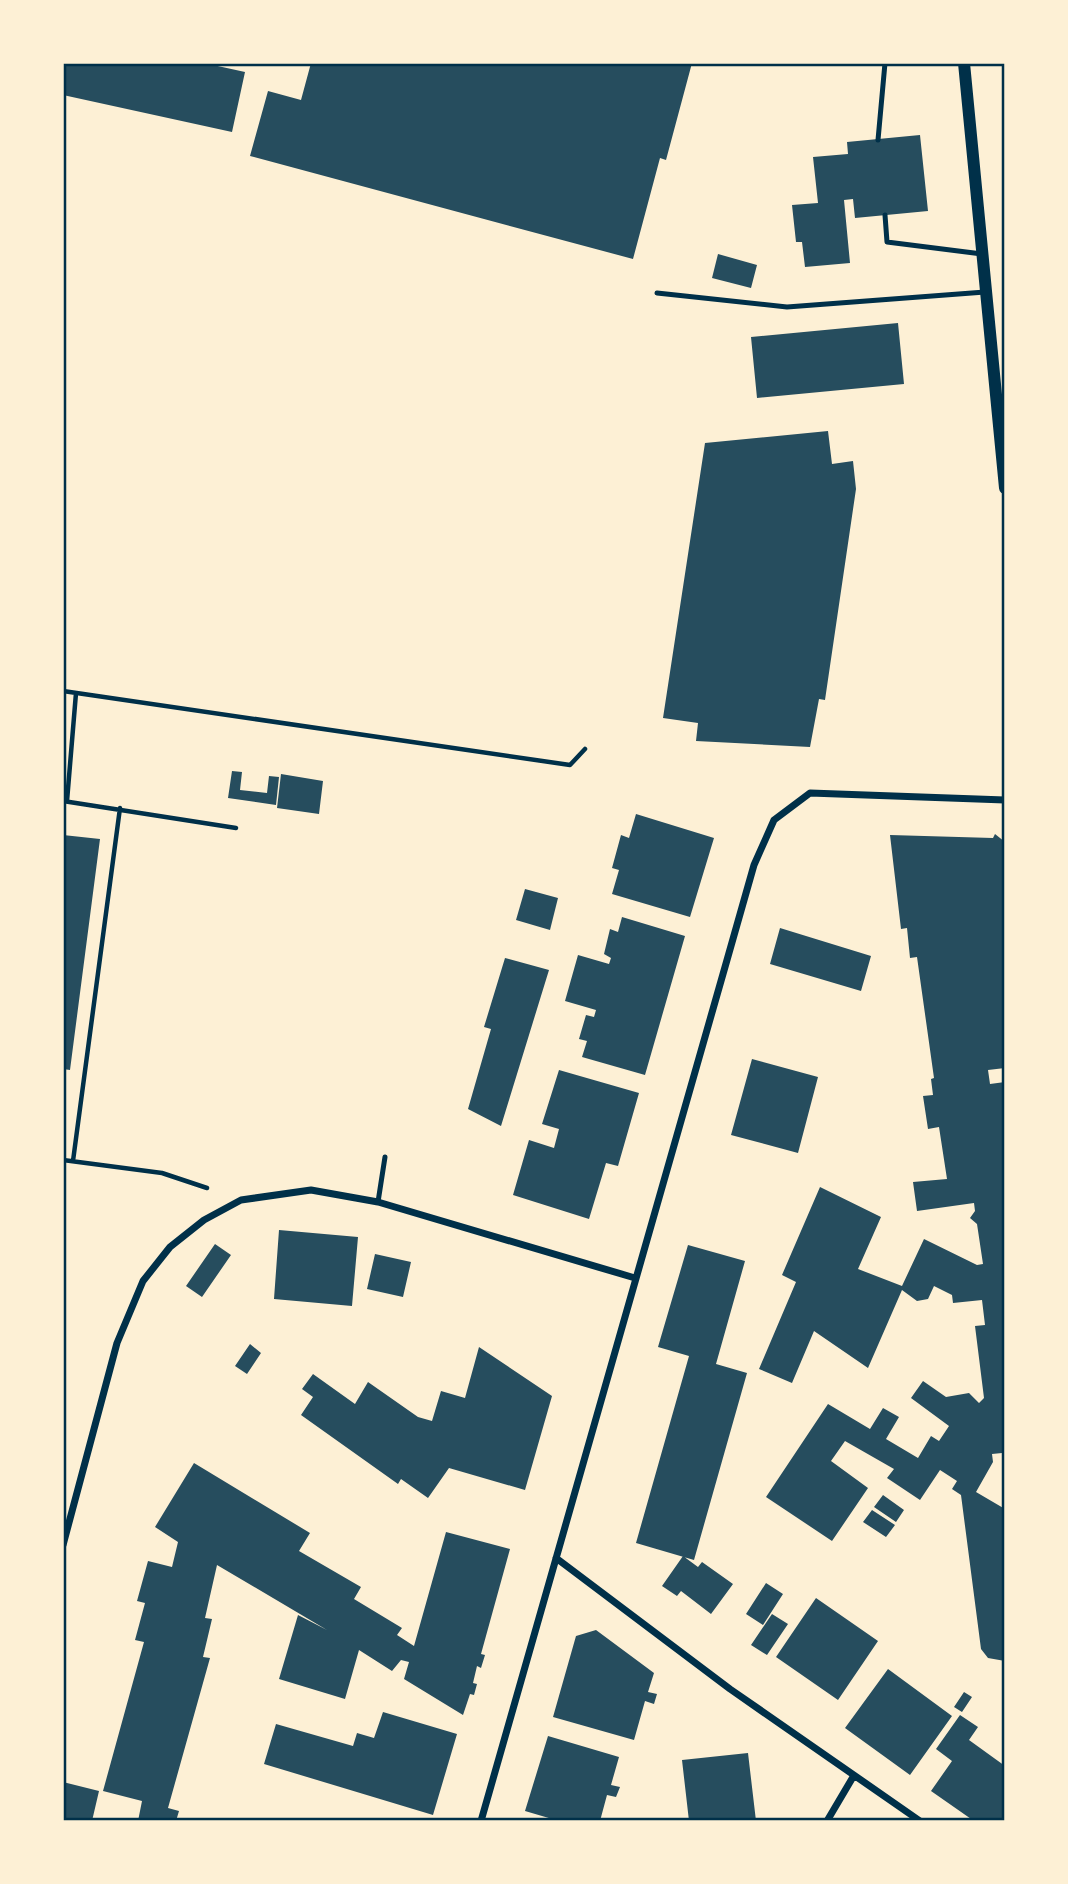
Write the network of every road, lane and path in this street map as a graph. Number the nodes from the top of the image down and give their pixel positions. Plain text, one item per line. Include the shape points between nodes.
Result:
1 (885, 63) edge
2 (964, 63) edge
3 (878, 140) dead end
4 (884, 215) dead end
5 (982, 254) junction
6 (986, 292) junction
7 (657, 293) dead end
8 (1005, 488) edge
9 (63, 691) edge
10 (76, 692) junction
11 (585, 750) dead end
12 (1005, 800) edge
13 (65, 801) edge
14 (120, 808) junction
15 (236, 828) dead end
16 (385, 1157) dead end
17 (63, 1160) edge
18 (73, 1161) junction
19 (241, 1200) junction
20 (378, 1202) junction
21 (635, 1278) junction
22 (63, 1545) edge
23 (556, 1558) junction
24 (853, 1777) junction
25 (481, 1821) edge
26 (827, 1821) edge
27 (920, 1821) edge

1 - 3 lane
2 - 5 street
4 - 5 lane via 887,242
5 - 6 street
6 - 7 lane via 787,307
6 - 8 street
9 - 10 path
10 - 11 path via 570,765
10 - 13 path
12 - 21 street via 810,793 774,820 754,865
13 - 14 path
14 - 15 path
14 - 18 path
16 - 20 lane
17 - 18 path
18 - 19 path via 162,1173
19 - 20 street via 311,1191
19 - 22 street via 204,1220 170,1247 143,1281 117,1343
20 - 21 street
21 - 23 street
23 - 24 street
23 - 25 street
24 - 26 street
24 - 27 street

